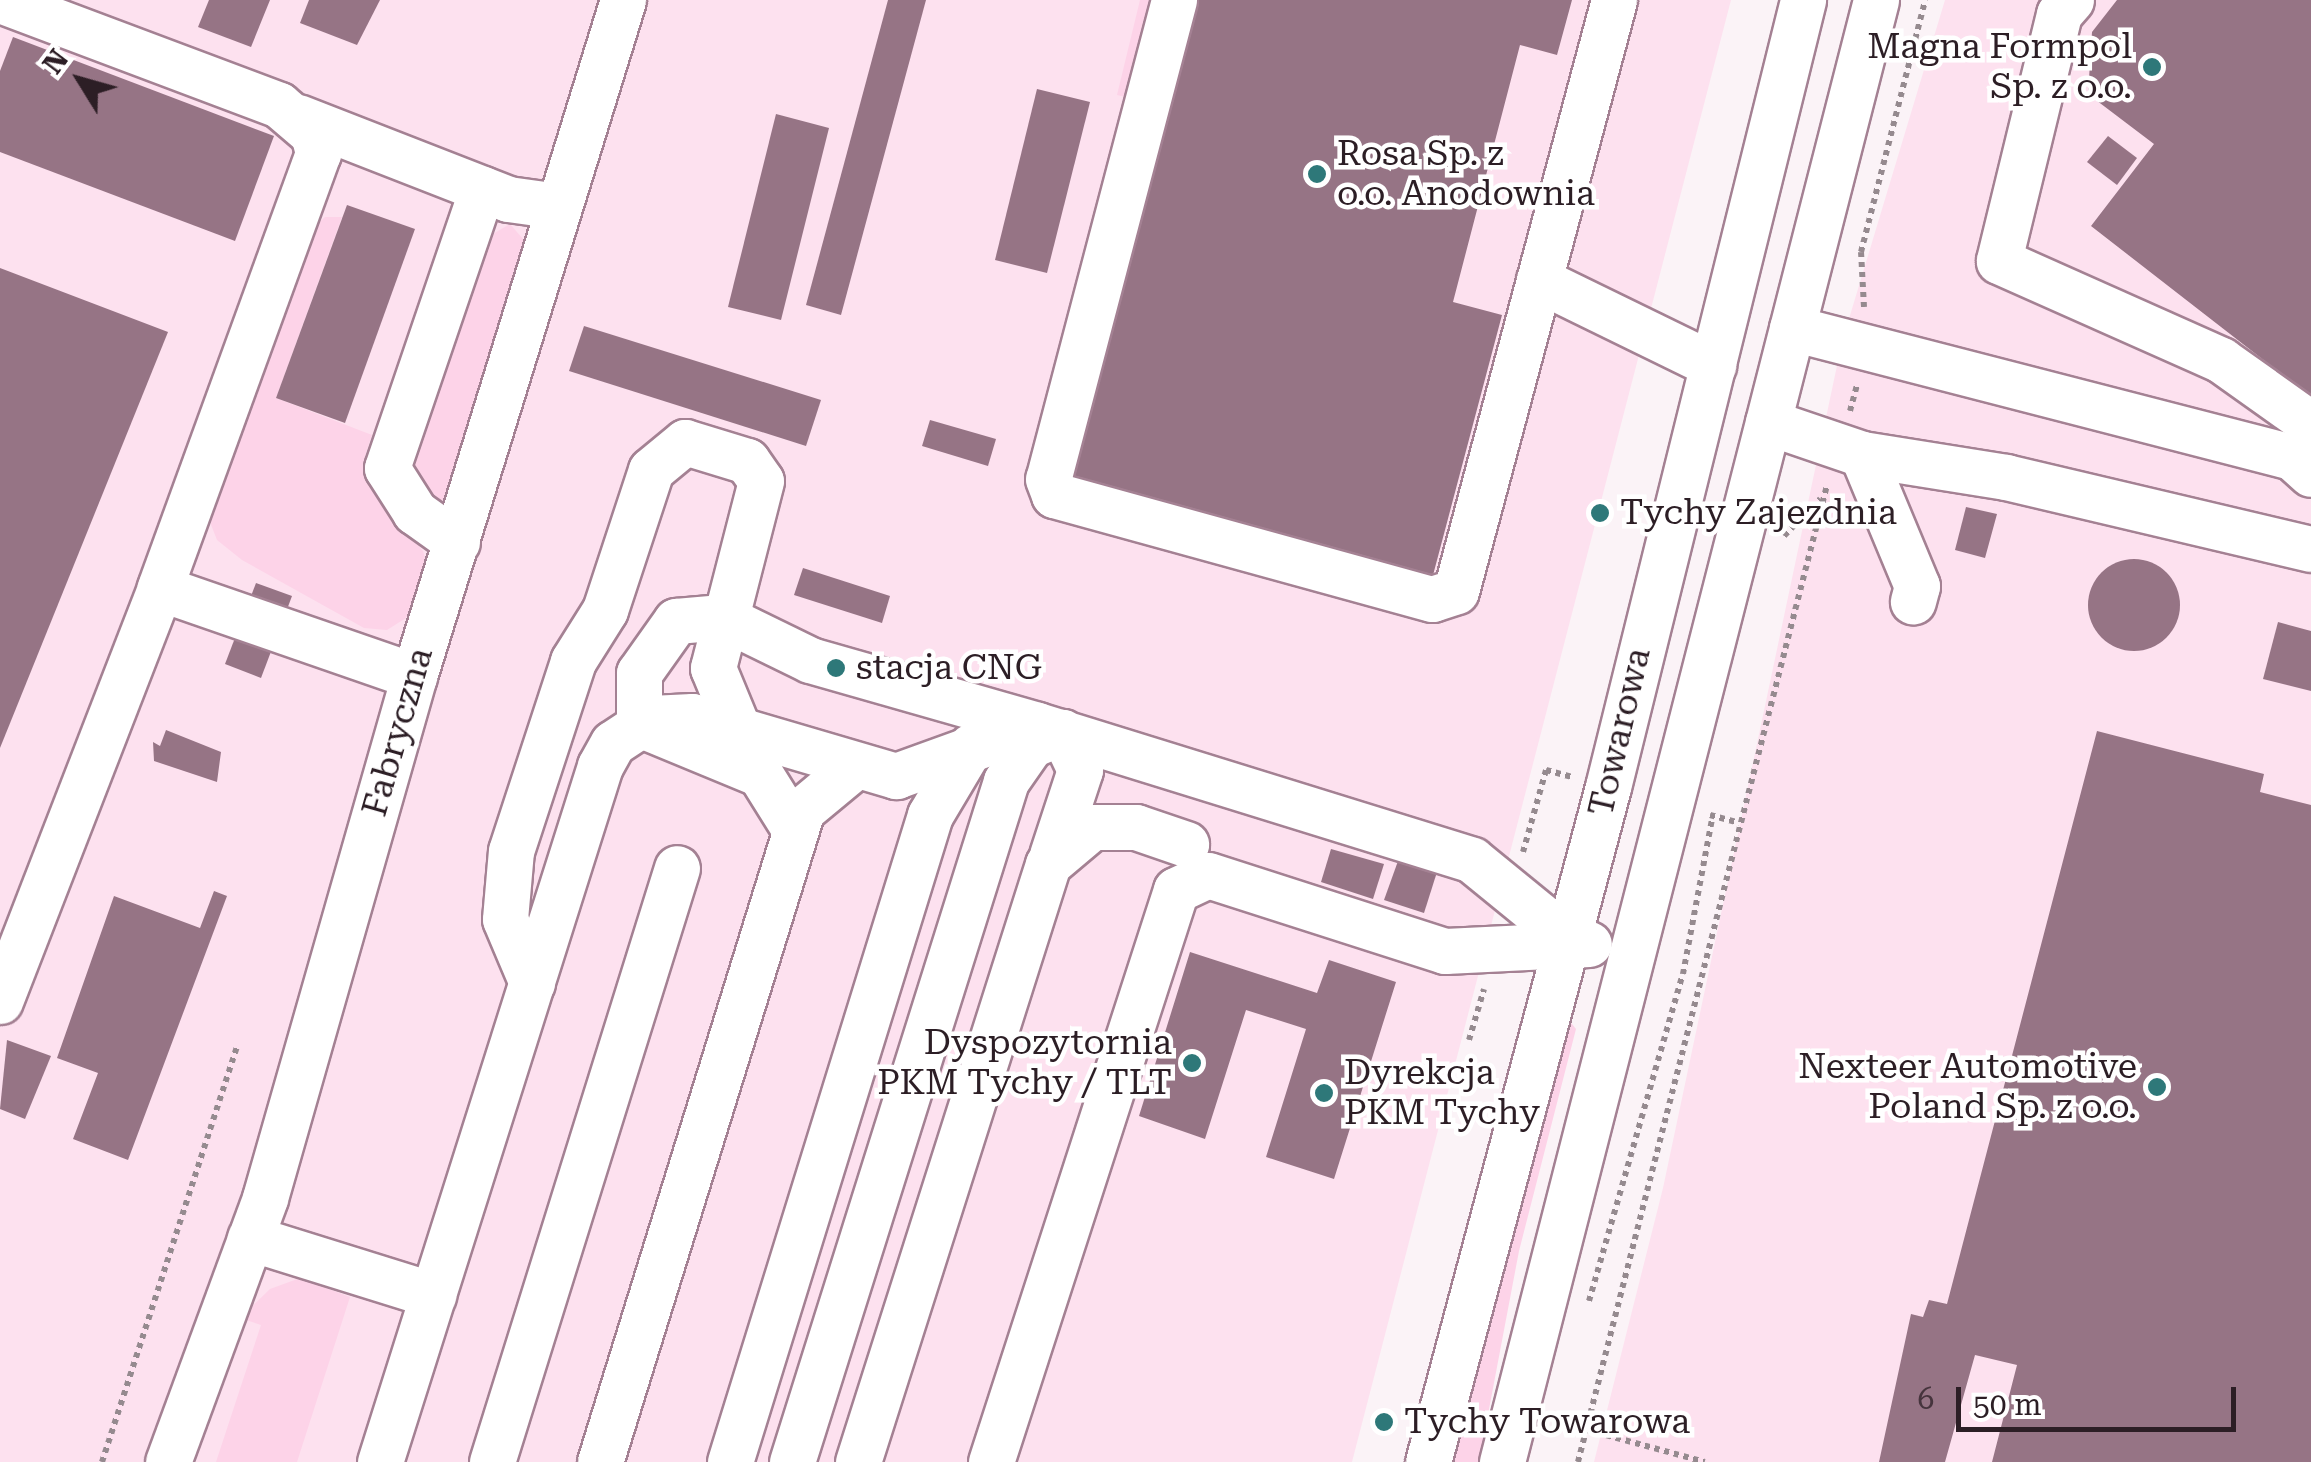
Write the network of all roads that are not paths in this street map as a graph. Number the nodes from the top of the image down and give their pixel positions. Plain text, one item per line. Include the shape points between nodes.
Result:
1 (0, 0) edge
2 (623, 0) edge
3 (1174, 0) edge
4 (1614, 0) edge
5 (1803, 0) edge
6 (1876, 0) edge
7 (2071, 0) edge
8 (298, 117) junction
9 (482, 188) junction
10 (559, 206) junction
11 (1539, 280) junction
12 (1792, 328) junction
13 (1713, 365) junction
14 (1768, 422) junction
15 (2311, 424) edge
16 (1856, 435) junction
17 (2311, 474) edge
18 (457, 542) junction
19 (2311, 549) edge
20 (160, 588) junction
21 (1913, 601) dead end
22 (722, 617) junction
23 (414, 676) junction
24 (639, 724) junction
25 (1049, 728) junction
26 (740, 730) junction
27 (972, 744) junction
28 (855, 766) junction
29 (1208, 776) junction
30 (796, 830) junction
31 (1186, 844) junction
32 (1048, 864) junction
33 (677, 868) dead end
34 (1168, 902) junction
35 (1569, 939) junction
36 (1630, 954) junction
37 (532, 982) junction
38 (0, 1001) edge
39 (250, 1238) junction
40 (433, 1295) junction
41 (168, 1462) edge
42 (380, 1462) edge
43 (492, 1462) edge
44 (600, 1462) edge
45 (730, 1462) edge
46 (792, 1462) edge
47 (858, 1462) edge
48 (992, 1462) edge
49 (1428, 1462) edge
50 (1502, 1462) edge

1 - 8 street
2 - 10 street, Fabryczna
3 - 11 street via 1048,479 1054,496 1432,599 1456,591
4 - 11 street
5 - 13 street, Towarowa
6 - 12 street, Towarowa
7 - 15 street via 2059,14 1998,261 2221,360
8 - 9 street
8 - 20 street via 318,153
9 - 10 street
9 - 18 street via 387,468 415,512
10 - 18 street, Fabryczna
11 - 13 street
12 - 14 street, Towarowa
12 - 17 street via 2292,457
13 - 35 street, Towarowa
14 - 16 street
14 - 36 street, Towarowa
16 - 19 street
16 - 21 street via 1917,586
18 - 23 street, Fabryczna
20 - 23 street
20 - 38 street
22 - 24 street via 690,615 660,633 639,673
22 - 25 street via 810,660
22 - 26 street via 713,668
22 - 37 street via 761,482 748,462 684,442 651,470 605,610 573,661 502,886
23 - 39 street, Fabryczna
24 - 26 street via 672,714
24 - 30 street via 760,774
24 - 37 street via 600,766
25 - 27 street
25 - 29 street
25 - 32 street via 1080,770
25 - 46 street via 1006,781
26 - 28 street
27 - 28 street via 916,772
27 - 45 street via 930,815
28 - 30 street via 816,792
29 - 31 street
29 - 35 street via 1472,860
30 - 44 street
31 - 32 street via 1136,827 1092,826
31 - 34 street
32 - 47 street
33 - 43 street
34 - 35 street via 1208,875 1445,951 1494,955
34 - 48 street
35 - 36 street
35 - 49 street, Towarowa
36 - 50 street, Towarowa
37 - 40 street
39 - 40 street
39 - 41 street, Fabryczna
40 - 42 street

